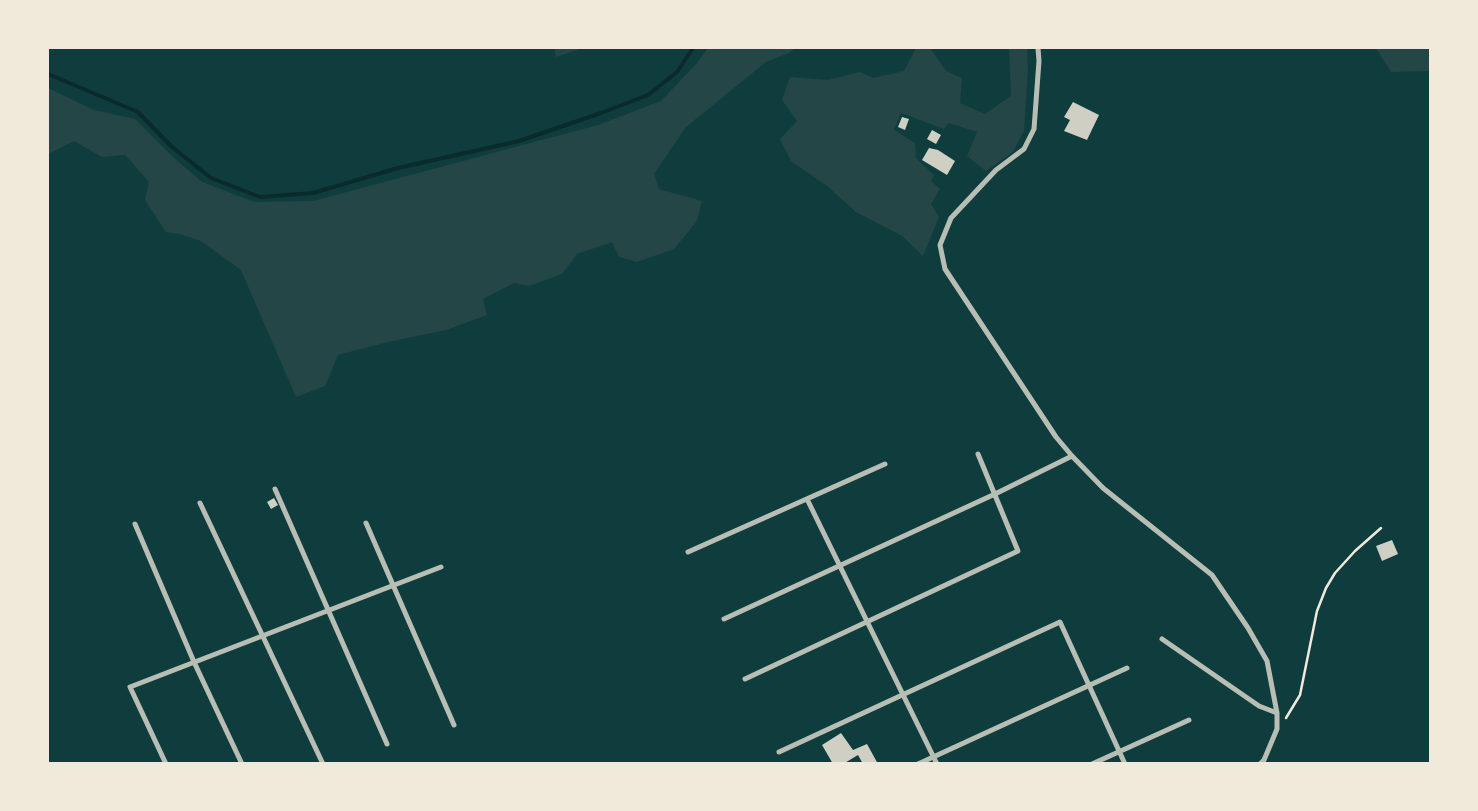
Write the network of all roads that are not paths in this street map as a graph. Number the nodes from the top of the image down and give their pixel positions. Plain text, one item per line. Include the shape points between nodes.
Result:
1 (1038, 48) edge
2 (978, 454) dead end
3 (1072, 456) junction
4 (885, 464) dead end
5 (275, 489) dead end
6 (995, 494) junction
7 (807, 498) junction
8 (200, 503) dead end
9 (366, 523) dead end
10 (135, 524) dead end
11 (688, 552) dead end
12 (840, 566) junction
13 (441, 567) dead end
14 (393, 585) junction
15 (328, 610) junction
16 (724, 619) dead end
17 (868, 622) junction
18 (262, 636) junction
19 (1162, 639) dead end
20 (194, 662) junction
21 (1127, 668) dead end
22 (746, 679) dead end
23 (1089, 686) junction
24 (903, 694) junction
25 (1277, 713) junction
26 (1189, 720) dead end
27 (454, 725) dead end
28 (387, 744) dead end
29 (779, 752) dead end
30 (1119, 752) junction
31 (934, 756) junction
32 (166, 764) edge
33 (242, 764) edge
34 (323, 764) edge
35 (918, 764) edge
36 (938, 764) edge
37 (1092, 764) edge
38 (1125, 764) edge
39 (1260, 764) edge

1 - 3 street via 1034,129 1024,149 996,170 951,218 940,245 945,269 1056,437
2 - 6 street
3 - 6 street
3 - 25 street via 1103,488 1212,575 1267,662
4 - 7 street
5 - 15 street
6 - 12 street
6 - 17 street via 1018,551
7 - 11 street
7 - 12 street
8 - 18 street
9 - 14 street
10 - 20 street
12 - 16 street
12 - 17 street
13 - 14 street
14 - 15 street
14 - 27 street
15 - 18 street
15 - 28 street
17 - 22 street
17 - 24 street
18 - 20 street
18 - 34 street
19 - 25 street via 1259,706
20 - 32 street via 130,687
20 - 33 street
21 - 23 street
23 - 24 street via 1060,622
23 - 30 street
23 - 31 street
24 - 29 street
24 - 31 street
25 - 39 street via 1277,729
26 - 30 street
30 - 37 street
30 - 38 street
31 - 35 street
31 - 36 street

